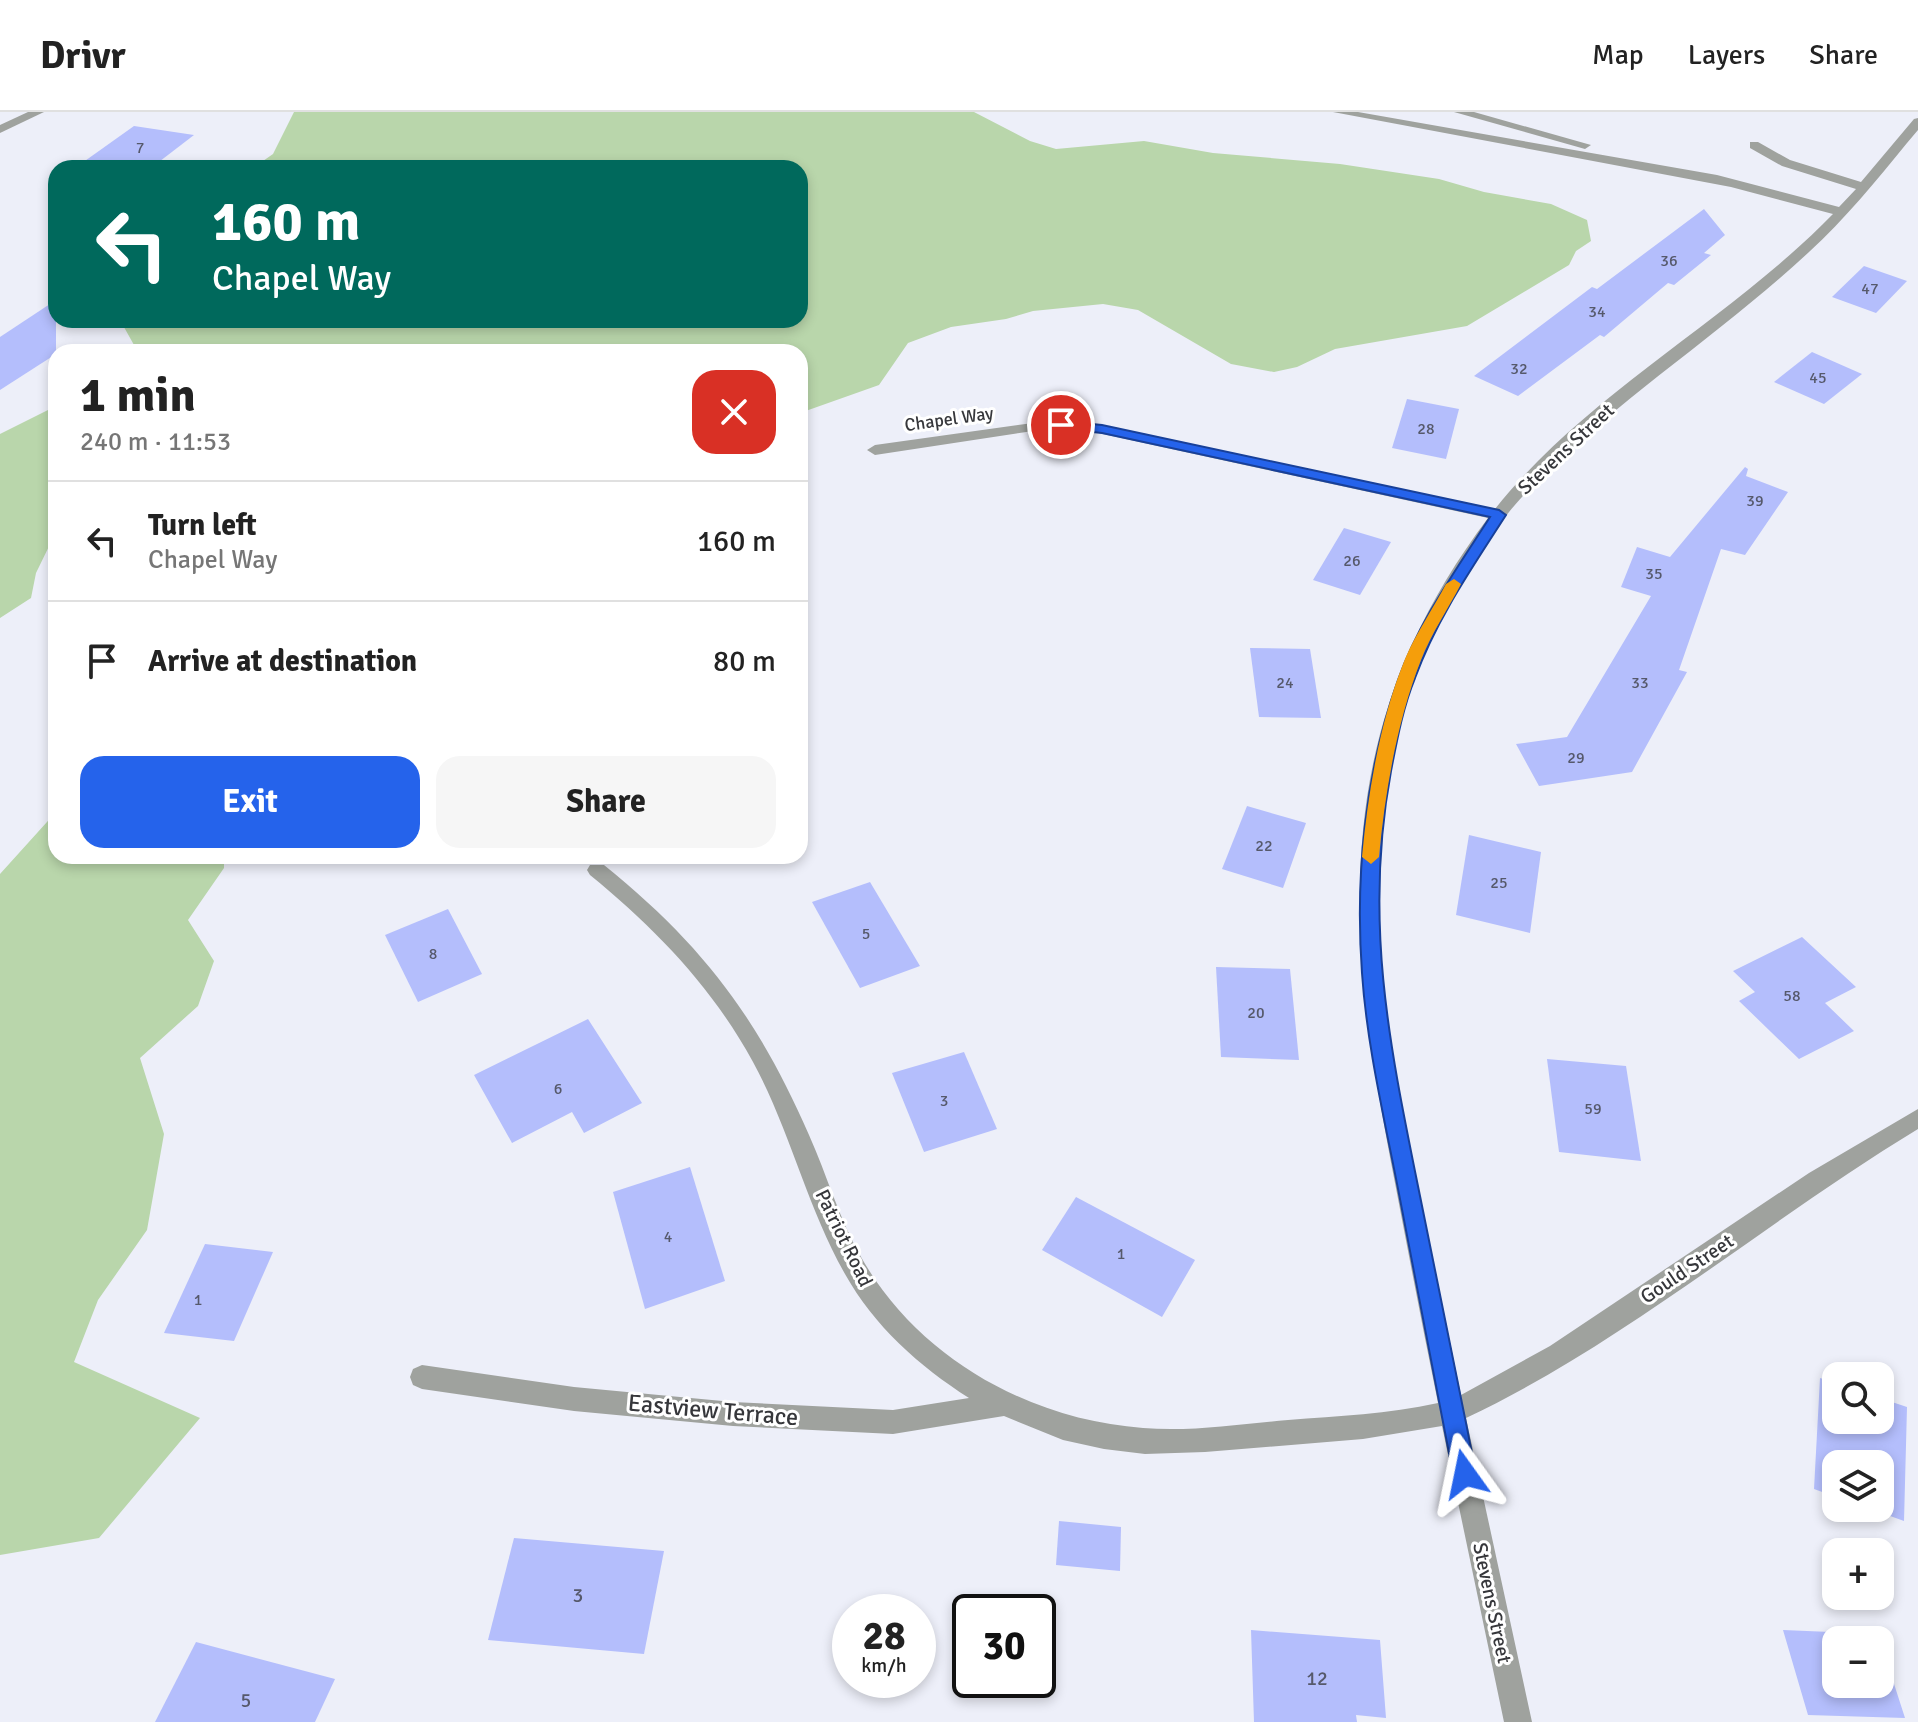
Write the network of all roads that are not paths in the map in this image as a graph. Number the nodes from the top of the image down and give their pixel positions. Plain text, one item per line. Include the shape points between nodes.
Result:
1 (38, 112) edge
2 (1339, 112) edge
3 (1460, 112) edge
4 (1918, 122) edge
5 (0, 129) edge
6 (1754, 145) dead end
7 (1730, 183) junction
8 (1863, 187) junction
9 (1841, 212) junction
10 (875, 450) dead end
11 (1499, 515) junction
12 (597, 870) dead end
13 (1918, 1118) edge
14 (422, 1377) dead end
15 (1005, 1404) junction
16 (1451, 1412) junction
17 (1518, 1722) edge

1 - 5 street
2 - 7 street
3 - 7 street
4 - 8 street, Stevens Street
6 - 8 street via 1786,163
7 - 9 street
8 - 9 street, Stevens Street
9 - 11 street, Stevens Street via 1790,262 1560,450
10 - 11 street, Chapel Way via 1033,427 1089,427
11 - 16 street, Stevens Street via 1433,617 1414,657 1390,733 1371,854 1368,932 1377,1021
12 - 15 street, Patriot Road via 644,906 703,967 749,1033 857,1274 874,1299 894,1325 945,1370
13 - 16 street, Gould Street via 1856,1154 1570,1349
14 - 15 street, Eastview Terrace via 574,1399 893,1422
15 - 16 street, Patriot Road via 1086,1434 1142,1441 1326,1429
16 - 17 street, Stevens Street

